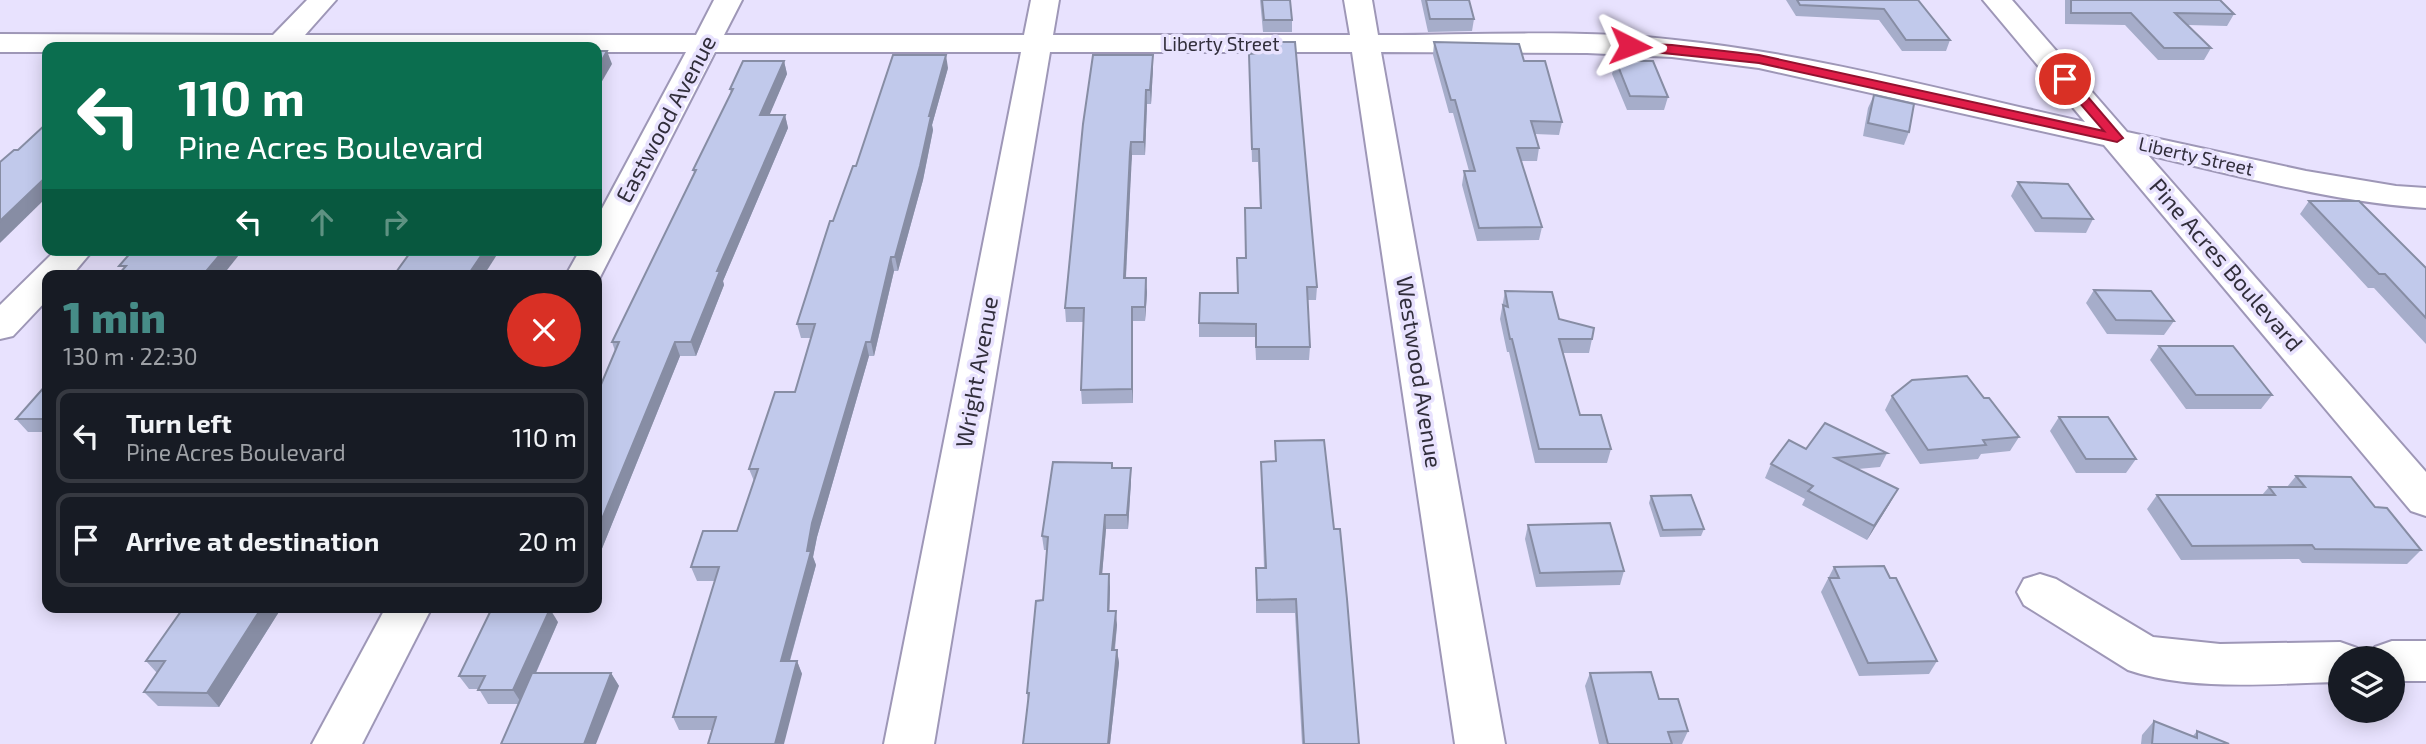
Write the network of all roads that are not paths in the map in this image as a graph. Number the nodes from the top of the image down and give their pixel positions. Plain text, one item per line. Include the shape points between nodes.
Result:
1 (322, 0) edge
2 (729, 0) edge
3 (1045, 0) edge
4 (1359, 0) edge
5 (1997, 0) edge
6 (282, 42) edge
7 (0, 43) edge
8 (42, 43) edge
9 (602, 43) edge
10 (706, 43) junction
11 (1037, 43) junction
12 (1367, 45) junction
13 (2117, 138) junction
14 (2426, 198) edge
15 (602, 241) edge
16 (70, 256) edge
17 (57, 270) edge
18 (42, 284) edge
19 (0, 327) edge
20 (2426, 500) edge
21 (2040, 592) dead end
22 (406, 613) edge
23 (2405, 661) edge
24 (2426, 661) edge
25 (2328, 662) edge
26 (337, 744) edge
27 (909, 744) edge
28 (1480, 744) edge

1 - 6 street
2 - 10 street, Eastwood Avenue
3 - 11 street, Wright Avenue
4 - 12 street, Westwood Avenue
5 - 13 street, Pine Acres Boulevard
7 - 8 street, Liberty Street
9 - 10 street, Liberty Street
10 - 11 street, Liberty Street
10 - 15 street, Eastwood Avenue
11 - 12 street, Liberty Street
11 - 27 street, Wright Avenue
12 - 13 street, Liberty Street via 1672,48 1759,59
12 - 28 street, Westwood Avenue
13 - 14 street, Liberty Street via 2306,181
13 - 20 street, Pine Acres Boulevard
16 - 17 street
18 - 19 street
21 - 25 street via 2145,656 2220,664
22 - 26 street
23 - 24 street

